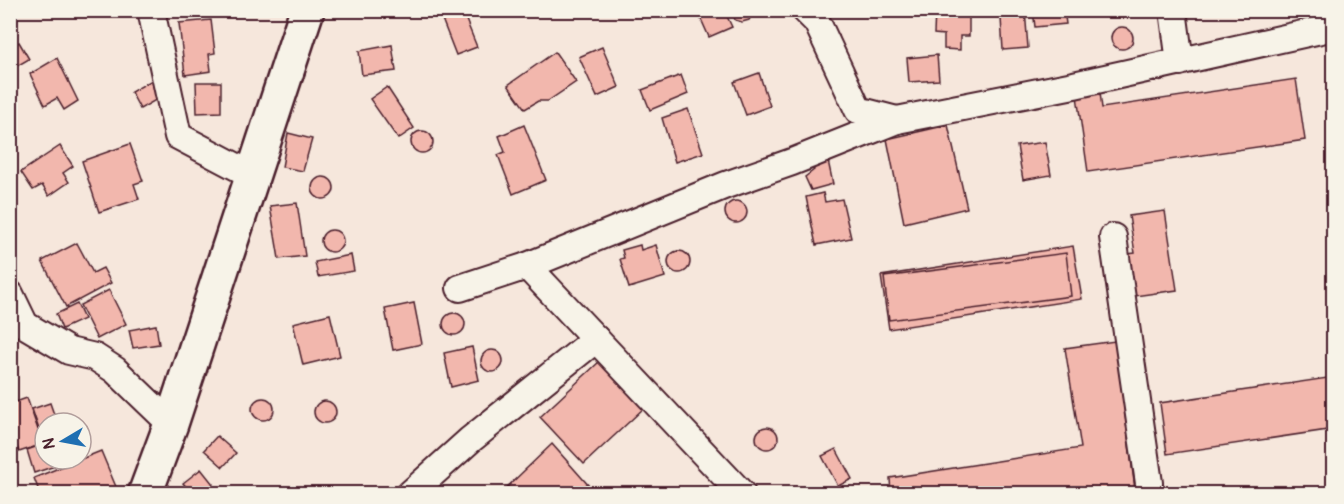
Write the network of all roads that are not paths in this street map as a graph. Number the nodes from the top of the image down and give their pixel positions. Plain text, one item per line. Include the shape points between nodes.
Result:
1 (151, 10) edge
2 (307, 10) edge
3 (805, 10) edge
4 (1173, 10) edge
5 (1334, 27) edge
6 (1180, 62) junction
7 (897, 120) junction
8 (252, 175) junction
9 (1113, 237) dead end
10 (527, 266) junction
11 (460, 288) dead end
12 (10, 294) edge
13 (596, 339) junction
14 (171, 424) junction
15 (145, 494) edge
16 (410, 494) edge
17 (741, 494) edge
18 (1148, 494) edge

1 - 8 street via 177,136
2 - 8 street
3 - 7 street via 817,22 858,110
4 - 6 street
5 - 6 street
6 - 7 street
7 - 10 street via 726,184
8 - 14 street
9 - 18 street
10 - 11 street
10 - 13 street
12 - 14 street via 25,325 69,351 95,357 115,370
13 - 16 street via 470,440
13 - 17 street
14 - 15 street

